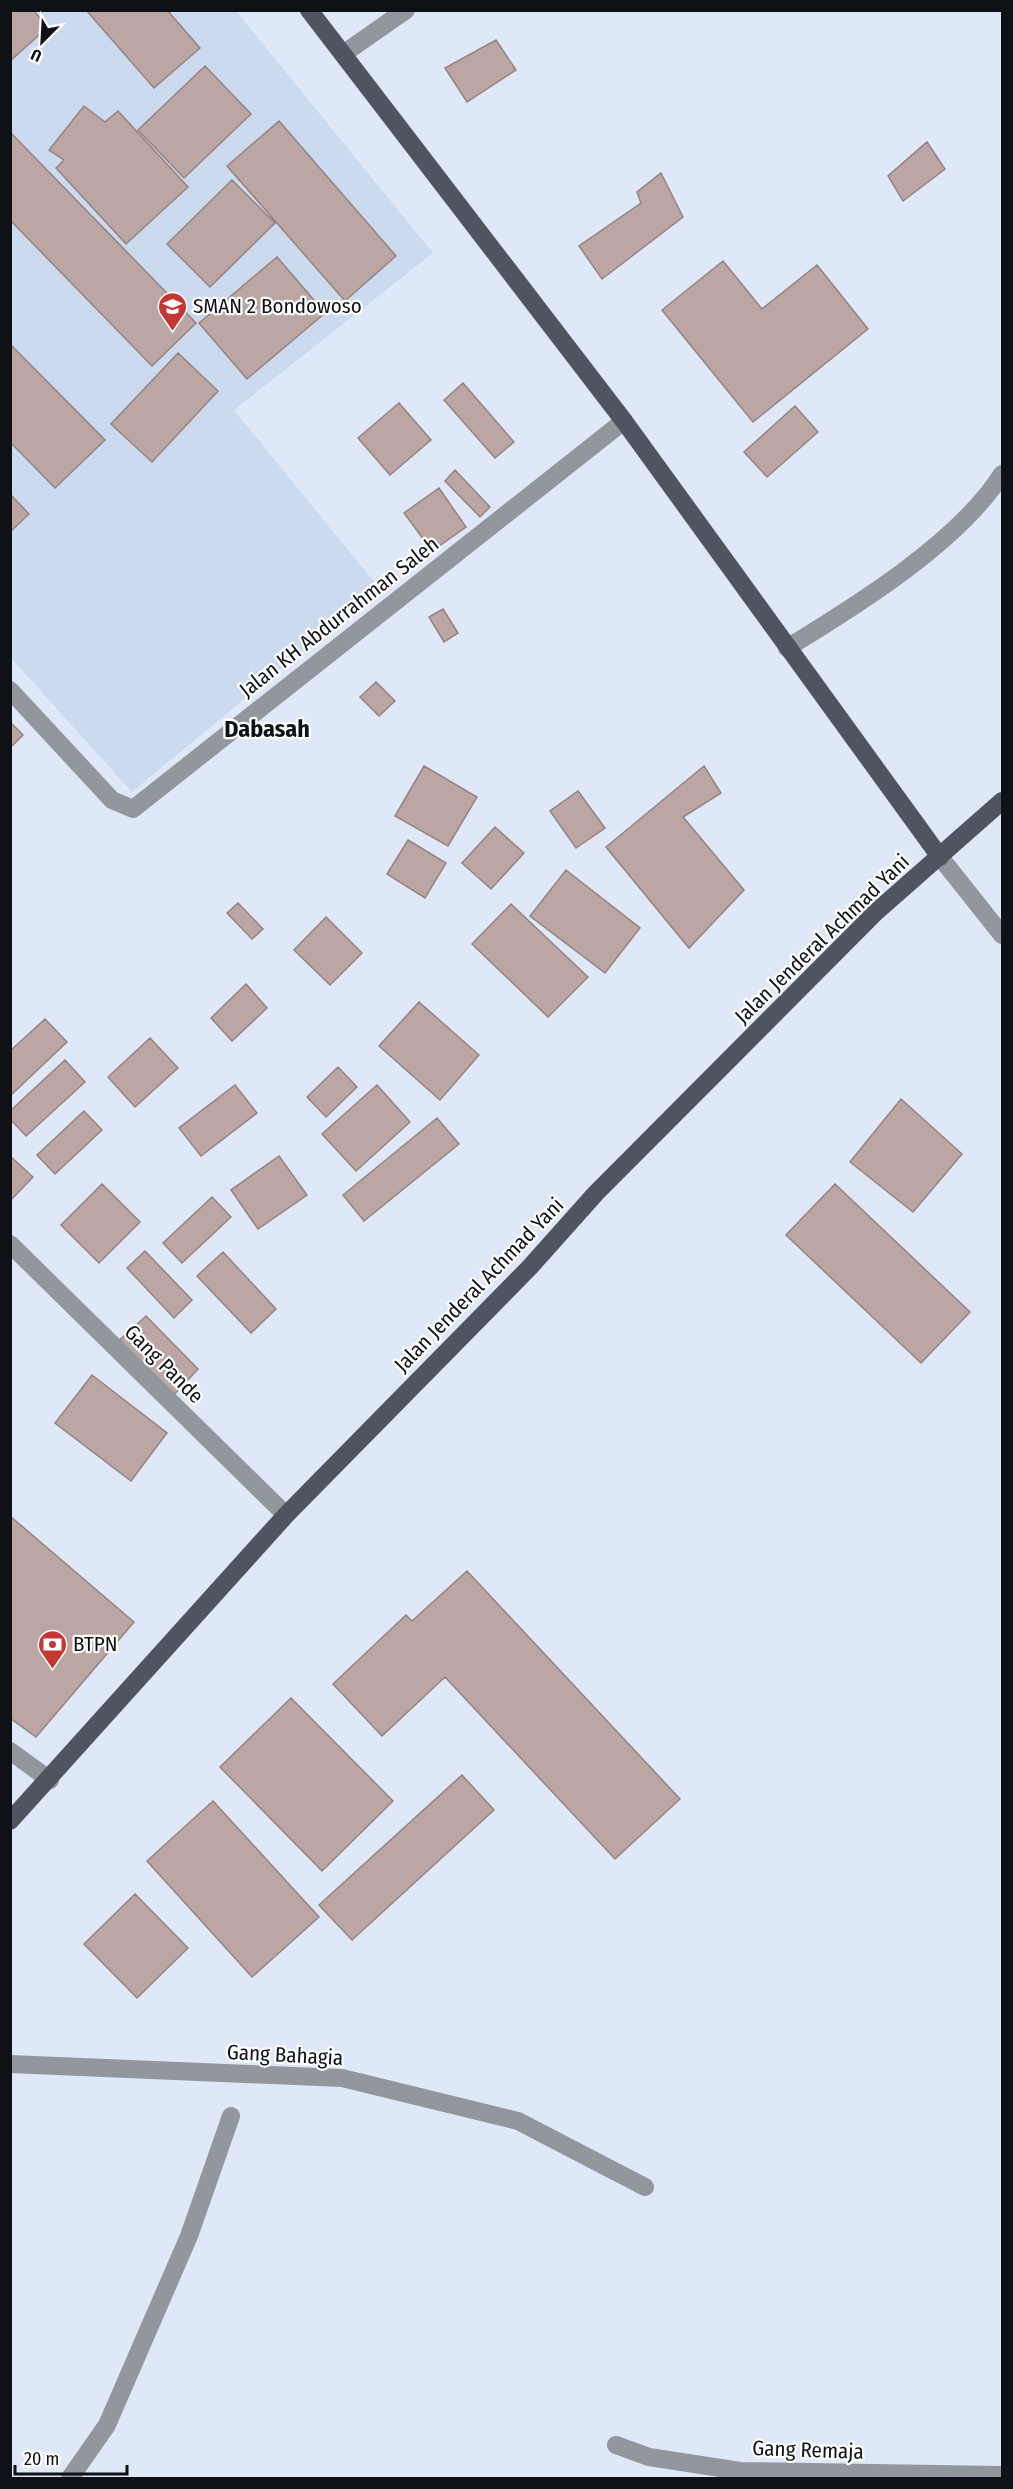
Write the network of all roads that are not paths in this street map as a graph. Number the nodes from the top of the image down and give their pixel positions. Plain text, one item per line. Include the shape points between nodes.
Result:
1 (309, 10) edge
2 (406, 10) edge
3 (343, 54) junction
4 (624, 421) junction
5 (1002, 474) edge
6 (787, 648) junction
7 (10, 690) edge
8 (1002, 801) edge
9 (940, 857) junction
10 (1002, 935) edge
11 (10, 1244) edge
12 (286, 1515) junction
13 (10, 1751) edge
14 (50, 1780) junction
15 (10, 1821) edge
16 (10, 2064) edge
17 (231, 2116) dead end
18 (645, 2187) dead end
19 (616, 2445) dead end
20 (686, 2472) edge
21 (1002, 2475) edge
22 (70, 2478) edge

1 - 3 main road
2 - 3 street
3 - 4 main road
4 - 6 main road
4 - 7 street, Jalan KH Abdurrahman Saleh via 133,809 112,800
5 - 6 street via 954,528 900,574
6 - 9 main road
8 - 9 main road, Jalan Jenderal Achmad Yani
9 - 10 street
9 - 12 main road, Jalan Jenderal Achmad Yani via 876,912 612,1177 530,1268
11 - 12 street, Gang Pande
12 - 14 main road, Jalan Jenderal Achmad Yani
13 - 14 street
14 - 15 main road, Jalan Jenderal Achmad Yani
16 - 18 street, Gang Bahagia via 342,2078 518,2121
17 - 22 street via 189,2236 107,2425
19 - 20 street, Gang Remaja
20 - 21 street, Gang Remaja

